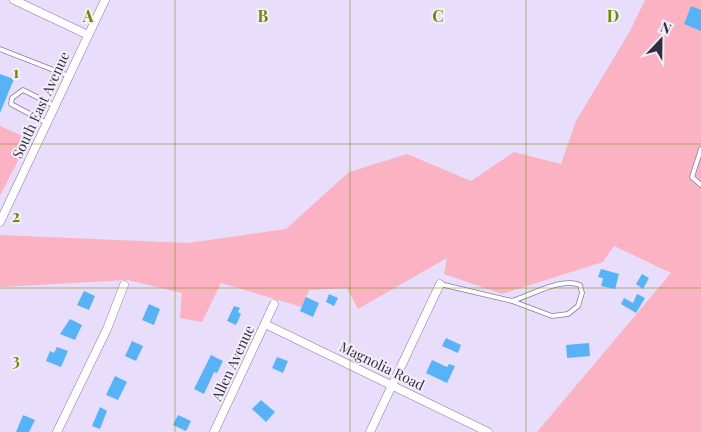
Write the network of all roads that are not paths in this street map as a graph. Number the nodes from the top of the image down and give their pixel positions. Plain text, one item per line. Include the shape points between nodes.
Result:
1 (14, 0) edge
2 (105, 0) edge
3 (88, 35) junction
4 (0, 49) edge
5 (69, 76) junction
6 (54, 106) junction
7 (46, 123) junction
8 (701, 149) edge
9 (701, 185) edge
10 (0, 222) edge
11 (440, 284) joint
12 (124, 285) dead end
13 (512, 301) junction
14 (274, 304) dead end
15 (265, 324) junction
16 (392, 385) junction
17 (57, 432) edge
18 (214, 432) edge
19 (370, 432) edge
20 (488, 432) edge

1 - 3 street
2 - 3 street, South East Avenue
3 - 5 street, South East Avenue
4 - 5 lane
5 - 6 street, South East Avenue
6 - 7 street, South East Avenue
6 - 7 lane via 23,90 12,98 11,104 16,109
7 - 10 street, South East Avenue
8 - 9 lane via 692,177
11 - 13 lane
11 - 16 street
12 - 17 street
13 - 13 lane via 552,316 568,314 578,306 582,293 580,285 574,282
14 - 15 street, Allen Avenue
15 - 16 street, Magnolia Road
15 - 18 street, Allen Avenue
16 - 19 street
16 - 20 street, Magnolia Road

